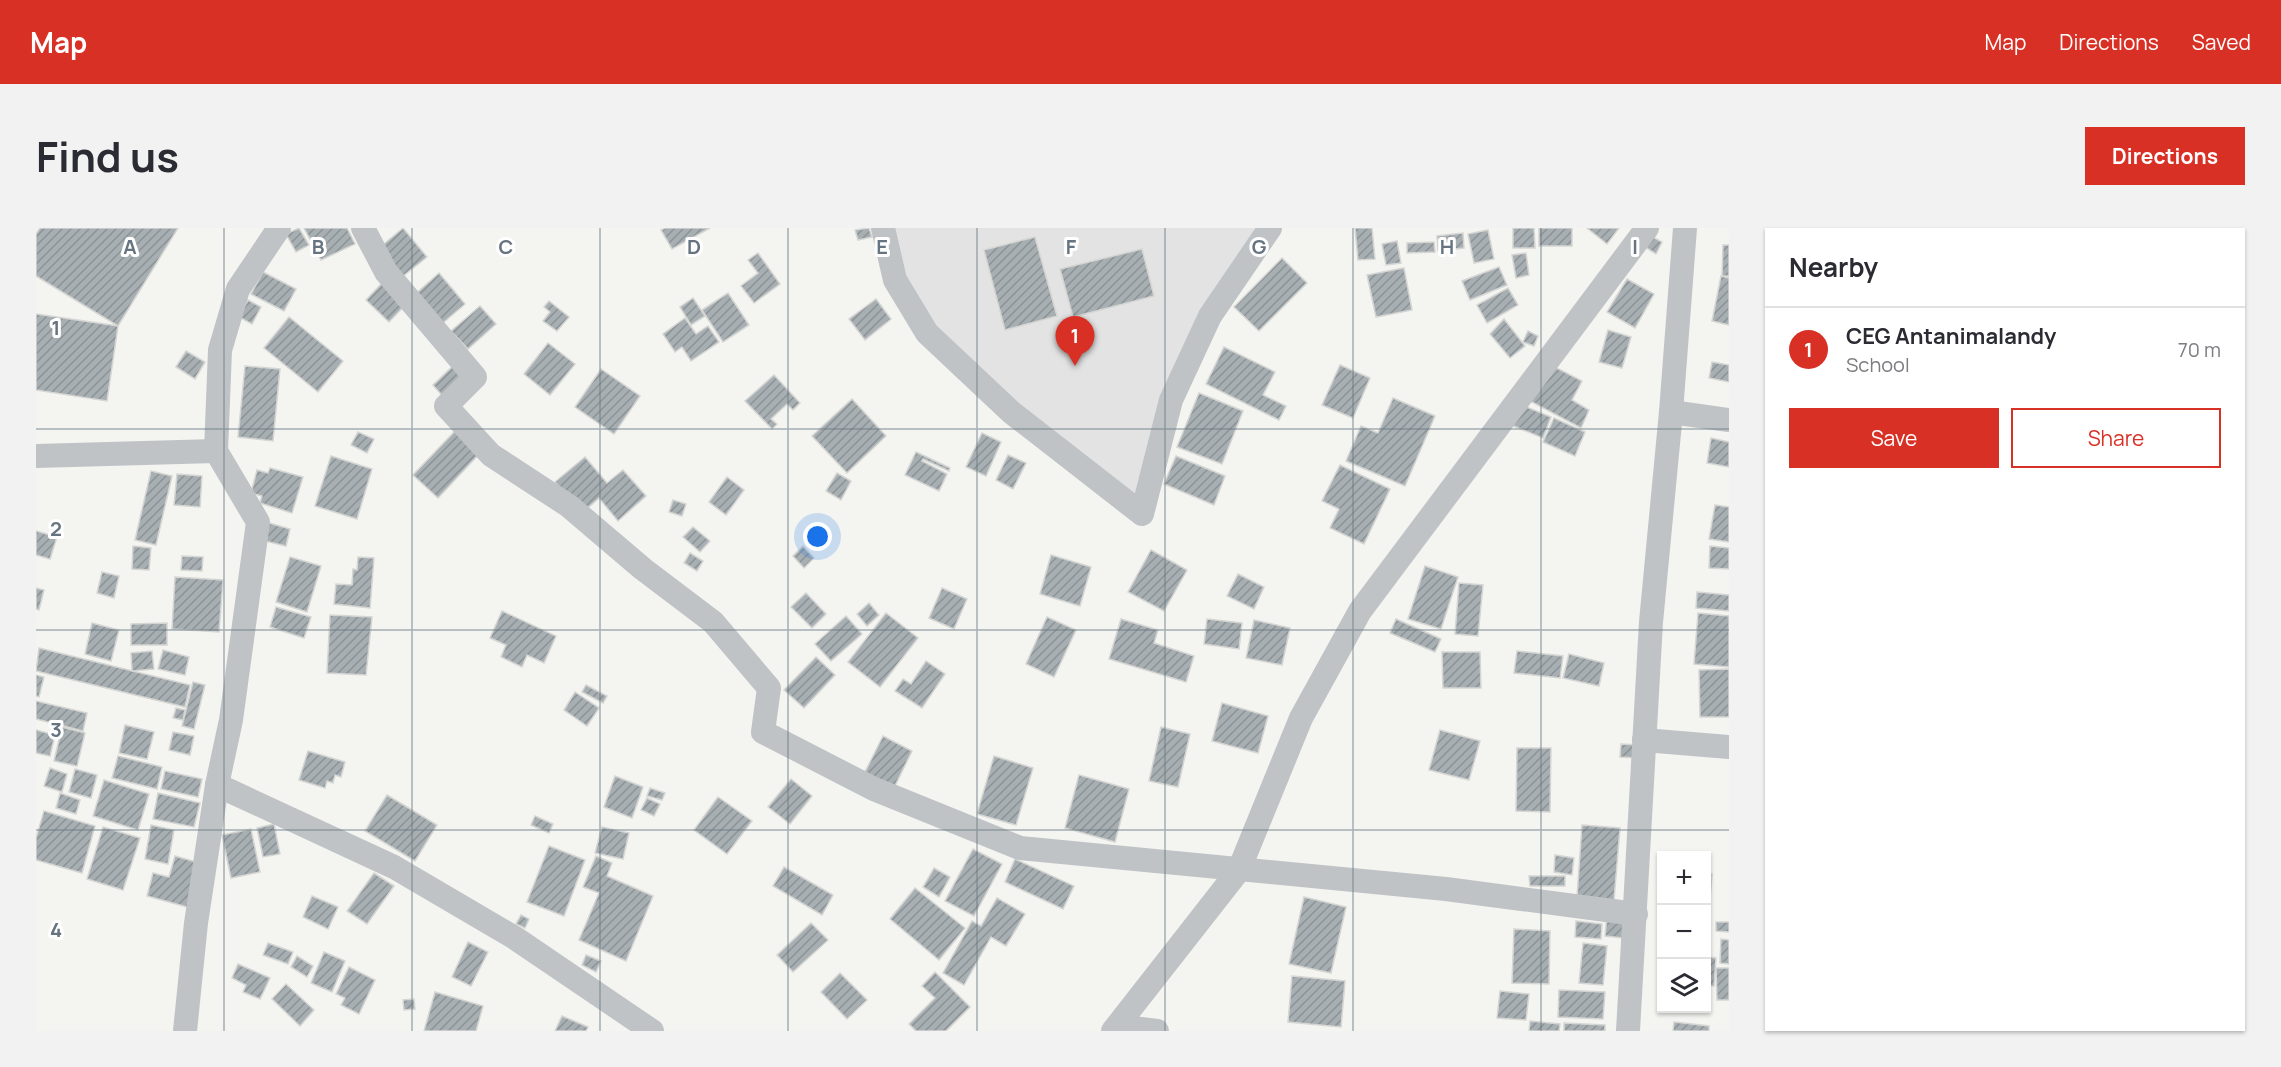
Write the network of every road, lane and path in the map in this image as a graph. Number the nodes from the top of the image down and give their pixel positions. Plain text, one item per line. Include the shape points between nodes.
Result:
1 (279, 228) edge
2 (363, 228) edge
3 (883, 228) edge
4 (1270, 228) edge
5 (1647, 228) edge
6 (1685, 228) edge
7 (1671, 412) junction
8 (1729, 420) edge
9 (216, 451) junction
10 (36, 456) edge
11 (1644, 740) junction
12 (1729, 747) edge
13 (217, 785) junction
14 (1239, 870) junction
15 (1636, 915) junction
16 (1116, 1028) edge
17 (185, 1031) edge
18 (652, 1031) edge
19 (1157, 1031) edge
20 (1628, 1031) edge

1 - 9 street via 238,289 220,350
2 - 14 street via 386,272 475,377 446,406 491,455 569,506 712,622 769,688 763,732 874,789 1020,848
3 - 4 street via 895,280 927,333 1011,412 1142,514 1171,400 1210,316
5 - 14 street via 1360,610 1301,718
6 - 7 street
7 - 8 street
7 - 11 street
9 - 10 street
9 - 13 street via 258,522 231,720
11 - 12 street
11 - 15 street
13 - 17 street via 196,923
13 - 18 street via 394,867 515,938
14 - 15 street via 1446,889
14 - 16 street
15 - 20 street
16 - 19 street

